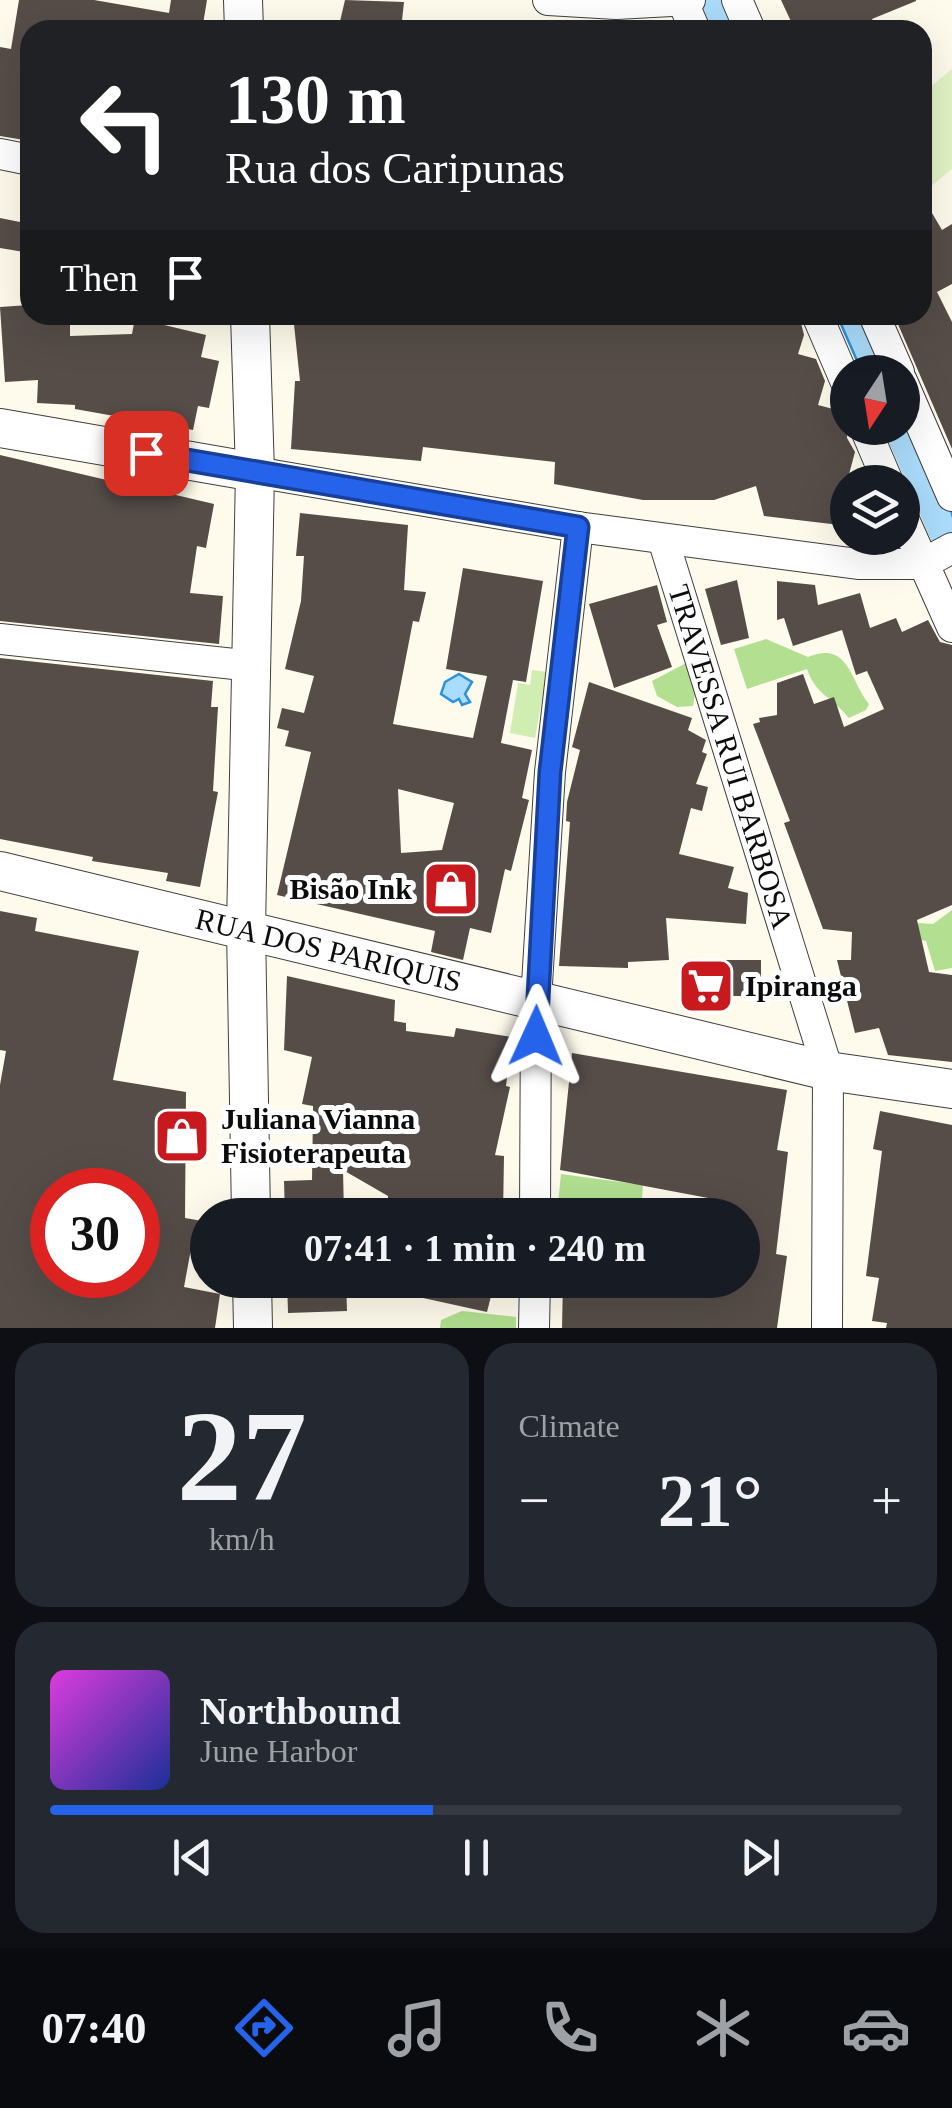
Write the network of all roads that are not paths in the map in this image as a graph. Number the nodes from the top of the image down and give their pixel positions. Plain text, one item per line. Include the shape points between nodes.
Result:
1 (548, 0) edge
2 (688, 8) edge
3 (250, 325) edge
4 (820, 325) edge
5 (878, 325) edge
6 (834, 355) edge
7 (892, 355) edge
8 (920, 422) edge
9 (0, 428) edge
10 (255, 472) junction
11 (952, 496) edge
12 (578, 527) junction
13 (663, 539) junction
14 (952, 548) edge
15 (920, 555) edge
16 (924, 564) junction
17 (952, 627) edge
18 (0, 639) edge
19 (253, 666) junction
20 (0, 872) edge
21 (246, 928) junction
22 (536, 1000) junction
23 (828, 1070) junction
24 (952, 1090) edge
25 (251, 1198) edge
26 (535, 1198) edge
27 (252, 1298) edge
28 (534, 1298) edge
29 (253, 1328) edge
30 (534, 1328) edge
31 (828, 1328) edge

1 - 2 street
3 - 10 street
4 - 6 street
5 - 7 street
8 - 11 street
9 - 10 street
10 - 12 street
10 - 19 street
12 - 13 street
12 - 22 street via 550,772
13 - 16 street via 858,564
13 - 23 street, TRAVESSA RUI BARBOSA
14 - 16 street
15 - 16 street
16 - 17 street
18 - 19 street
19 - 21 street
20 - 21 street, RUA DOS PARIQUIS
21 - 22 street, RUA DOS PARIQUIS
21 - 25 street
22 - 23 street, RUA DOS PARIQUIS
22 - 26 street
23 - 24 street, RUA DOS PARIQUIS
23 - 31 street, TRAVESSA RUI BARBOSA
27 - 29 street
28 - 30 street

